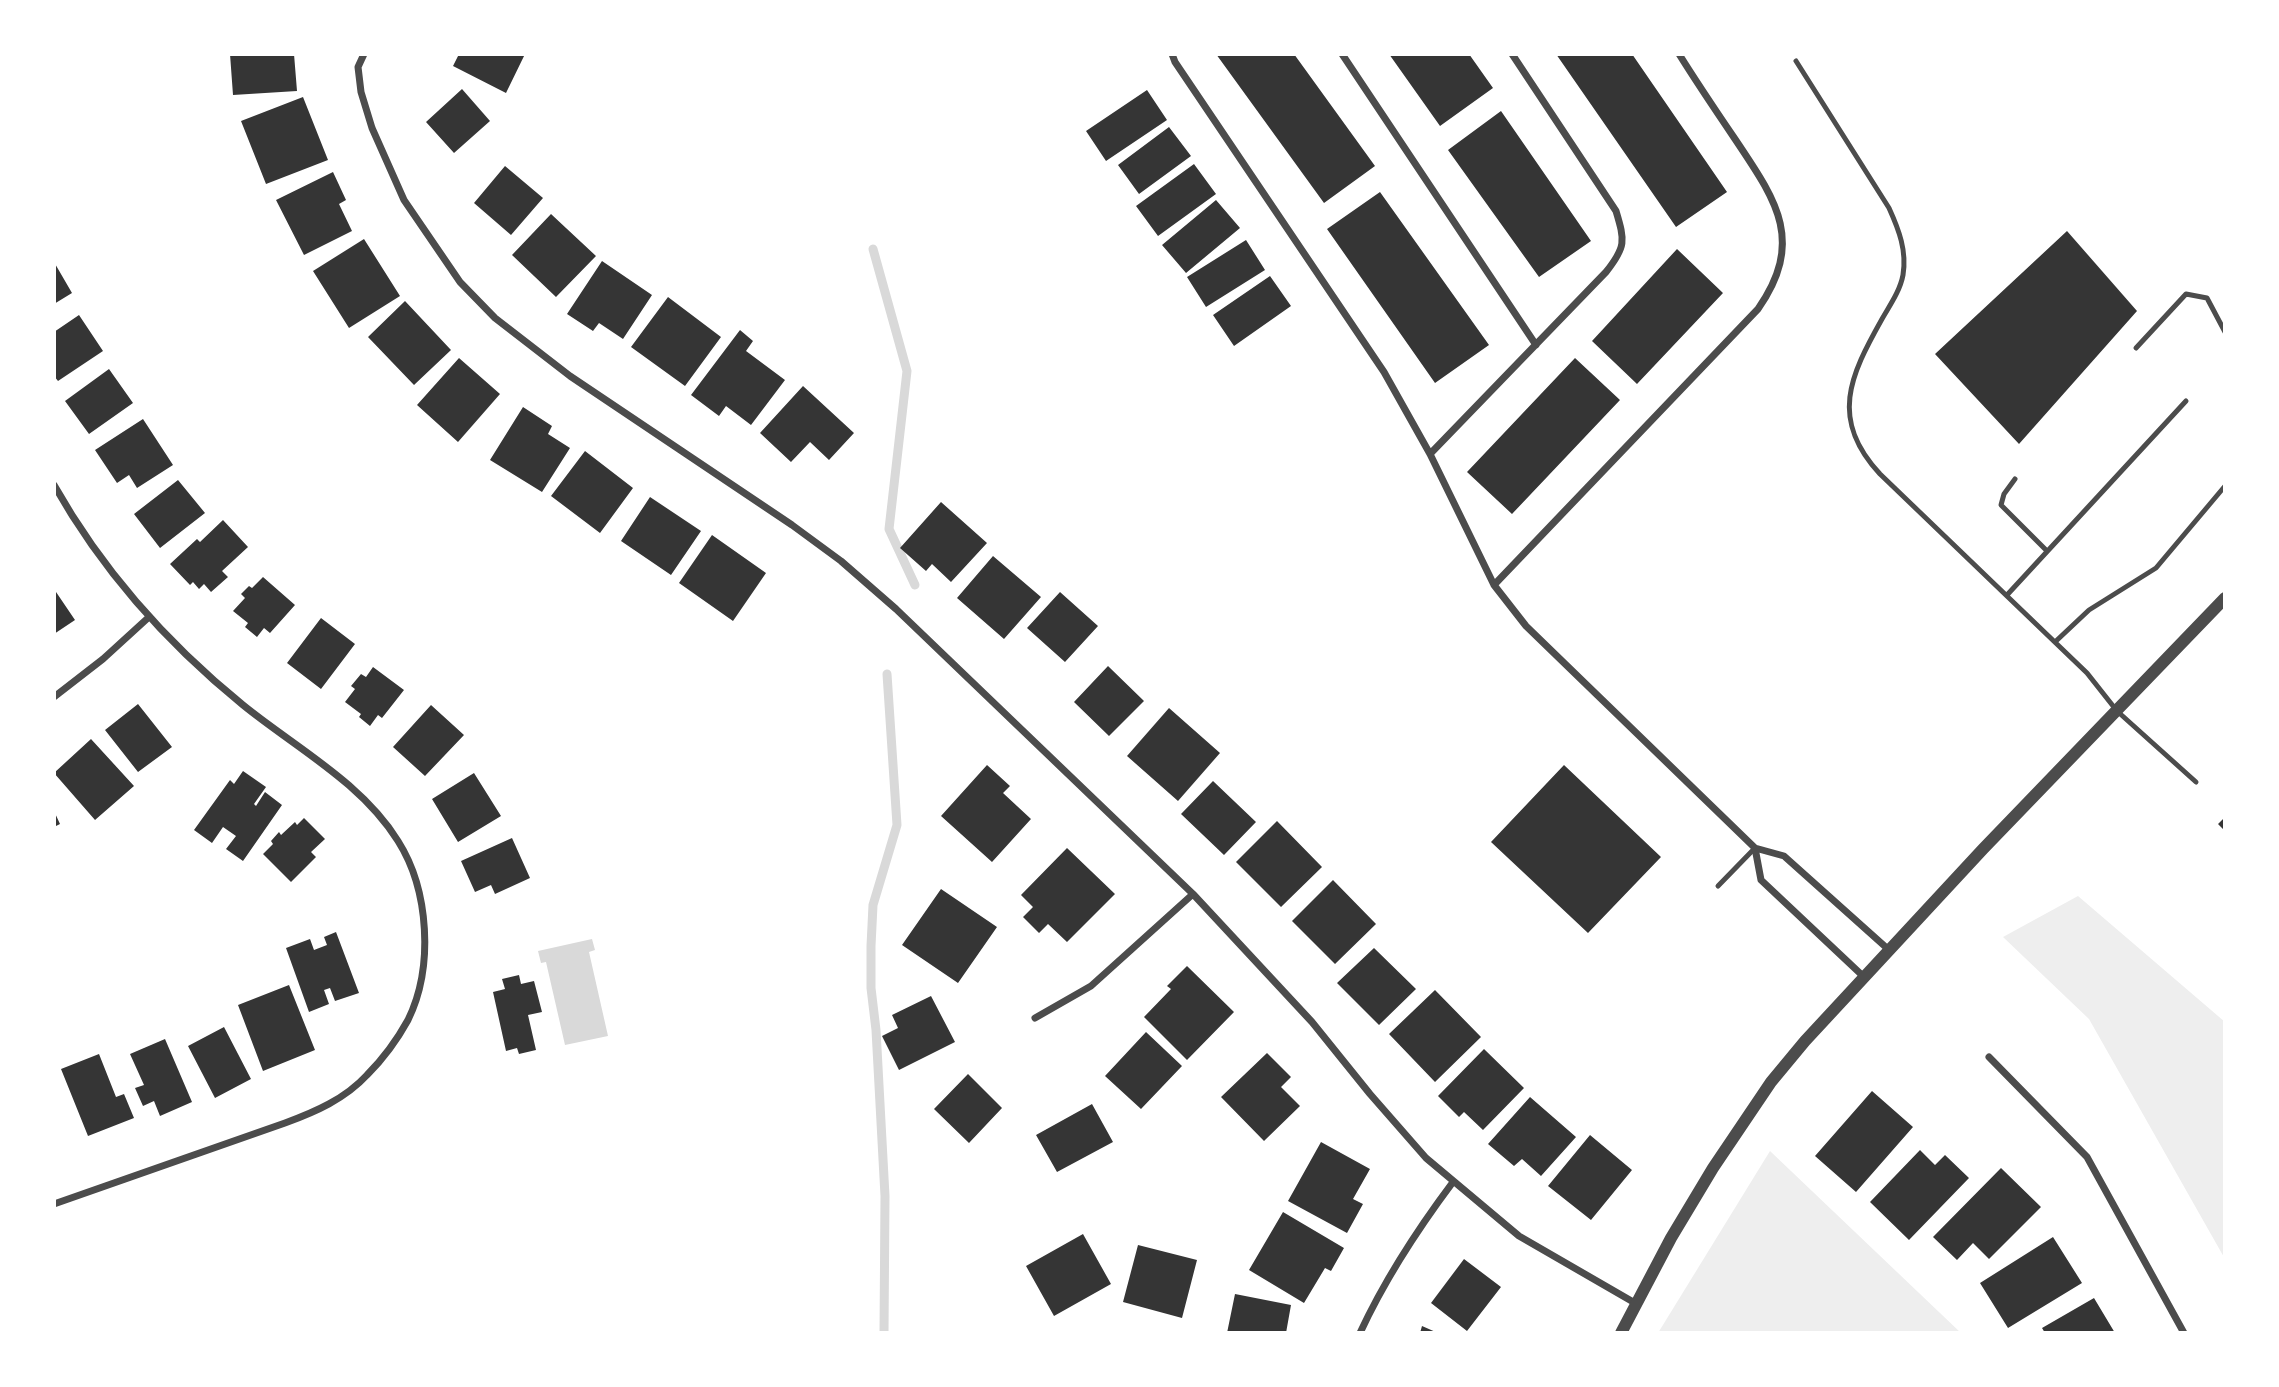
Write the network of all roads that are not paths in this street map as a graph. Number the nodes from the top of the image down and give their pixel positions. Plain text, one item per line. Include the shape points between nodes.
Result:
1 (364, 54) edge
2 (1172, 54) edge
3 (1342, 54) edge
4 (1512, 54) edge
5 (1679, 54) edge
6 (1797, 61) dead end
7 (2225, 332) edge
8 (1535, 345) junction
9 (2136, 348) dead end
10 (2186, 401) dead end
11 (1430, 454) junction
12 (2015, 479) dead end
13 (54, 485) edge
14 (2225, 486) edge
15 (2047, 551) junction
16 (1494, 585) junction
17 (2007, 595) junction
18 (2225, 598) edge
19 (149, 617) junction
20 (2055, 642) junction
21 (54, 697) edge
22 (2117, 710) junction
23 (2196, 782) dead end
24 (1755, 848) junction
25 (1718, 886) dead end
26 (1193, 894) junction
27 (1889, 950) junction
28 (1864, 977) junction
29 (1035, 1018) dead end
30 (1989, 1057) dead end
31 (1452, 1182) junction
32 (54, 1204) edge
33 (1634, 1303) junction
34 (1360, 1333) edge
35 (1621, 1333) edge
36 (2184, 1333) edge

1 - 26 street via 358,67 361,92 404,200 460,282 495,318 570,376 841,561
2 - 11 street via 1384,372
3 - 8 street
4 - 8 street via 1616,211 1623,233 1620,254 1606,272
5 - 16 street via 1768,188 1783,243 1779,268 1758,309
6 - 17 lane via 1889,208 1904,247 1903,278 1855,370 1848,405 1853,432 1880,474
7 - 9 lane via 2207,298 2186,293
8 - 11 street
10 - 15 lane
11 - 16 street
12 - 15 lane via 2001,505
13 - 19 street
14 - 20 lane via 2156,568 2089,610
15 - 17 lane
16 - 24 street via 1526,626
17 - 20 lane
18 - 22 street
19 - 21 street
19 - 32 street via 244,706 352,787 374,809 413,869 425,928 424,958 409,1017 393,1045 366,1077 337,1100 285,1123
20 - 22 lane
22 - 23 lane
22 - 27 street
24 - 25 lane
24 - 27 street via 1784,856
24 - 28 street via 1761,880
26 - 29 street via 1091,986
26 - 31 street
27 - 28 street
28 - 33 street via 1771,1082 1713,1168
30 - 36 street via 2087,1157
31 - 33 street via 1519,1236
31 - 34 street via 1388,1276
33 - 35 street

